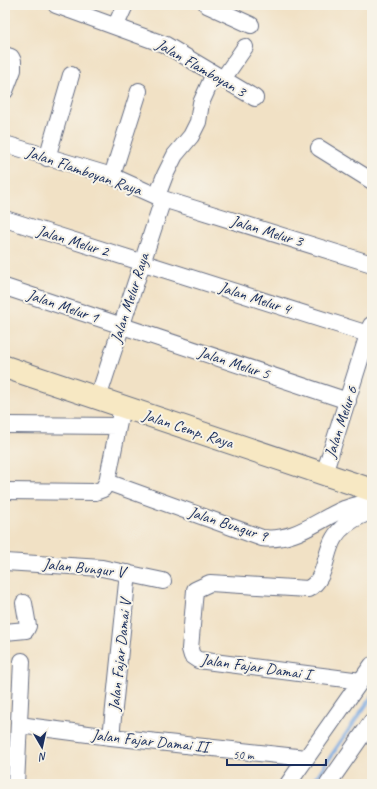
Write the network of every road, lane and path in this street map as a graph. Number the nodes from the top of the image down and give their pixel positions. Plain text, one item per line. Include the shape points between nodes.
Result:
1 (56, 5) edge
2 (125, 5) edge
3 (207, 5) edge
4 (251, 24) dead end
5 (116, 25) junction
6 (245, 47) dead end
7 (5, 55) edge
8 (71, 75) dead end
9 (218, 77) junction
10 (5, 91) edge
11 (139, 91) dead end
12 (255, 98) dead end
13 (5, 144) edge
14 (319, 148) dead end
15 (47, 158) junction
16 (112, 176) junction
17 (372, 181) edge
18 (160, 198) junction
19 (5, 220) edge
20 (141, 262) junction
21 (372, 264) edge
22 (5, 287) edge
23 (121, 326) junction
24 (370, 329) edge
25 (5, 367) edge
26 (98, 398) junction
27 (348, 400) junction
28 (120, 417) junction
29 (5, 425) edge
30 (324, 474) junction
31 (107, 482) junction
32 (5, 491) edge
33 (370, 505) edge
34 (5, 562) edge
35 (128, 573) junction
36 (163, 581) dead end
37 (24, 603) dead end
38 (5, 632) edge
39 (22, 661) dead end
40 (372, 665) edge
41 (361, 681) junction
42 (372, 721) edge
43 (19, 725) junction
44 (111, 737) junction
45 (306, 758) junction
46 (16, 784) edge
47 (288, 784) edge
48 (328, 784) edge

1 - 5 street, Jalan Flamboyan 3
2 - 5 street
3 - 4 street
5 - 9 street, Jalan Flamboyan 3 via 166,44
6 - 9 street, Jalan Melur Raya
7 - 10 street via 13,60 13,70
8 - 15 street
9 - 12 street, Jalan Flamboyan 3
9 - 18 street, Jalan Melur Raya via 200,103 198,122 191,136 165,174
11 - 16 street
13 - 15 street, Jalan Flamboyan Raya
14 - 17 street
15 - 16 street, Jalan Flamboyan Raya
16 - 18 street, Jalan Flamboyan Raya
18 - 20 street, Jalan Melur Raya
18 - 21 street, Jalan Melur 3
19 - 20 street, Jalan Melur 2
20 - 23 street, Jalan Melur Raya
20 - 24 street, Jalan Melur 4
22 - 23 street, Jalan Melur 1
23 - 26 street, Jalan Melur Raya
23 - 27 street, Jalan Melur 5
24 - 27 street, Jalan Melur 6
25 - 26 street, Jalan Cemp. Raya
26 - 28 street, Jalan Cemp. Raya
27 - 30 street, Jalan Melur 6
28 - 29 street
28 - 30 street, Jalan Cemp. Raya
28 - 31 street
30 - 33 street, Jalan Cemp. Raya
31 - 32 street via 103,489 95,492
31 - 33 street, Jalan Bungur 9 via 262,538 275,539 296,534 344,509
33 - 41 street, Jalan Fajar Damai I via 338,532 330,546 320,579 308,589 210,583 195,590 190,649 192,656 198,660
34 - 35 street, Jalan Bungur V via 102,568
35 - 36 street, Jalan Bungur V
35 - 44 street, Jalan Fajar Damai V
37 - 38 street via 28,626 26,630
39 - 43 street
40 - 41 street
41 - 45 street
42 - 48 street
43 - 44 street, Jalan Fajar Damai II
43 - 46 street
44 - 45 street, Jalan Fajar Damai II
45 - 47 street

